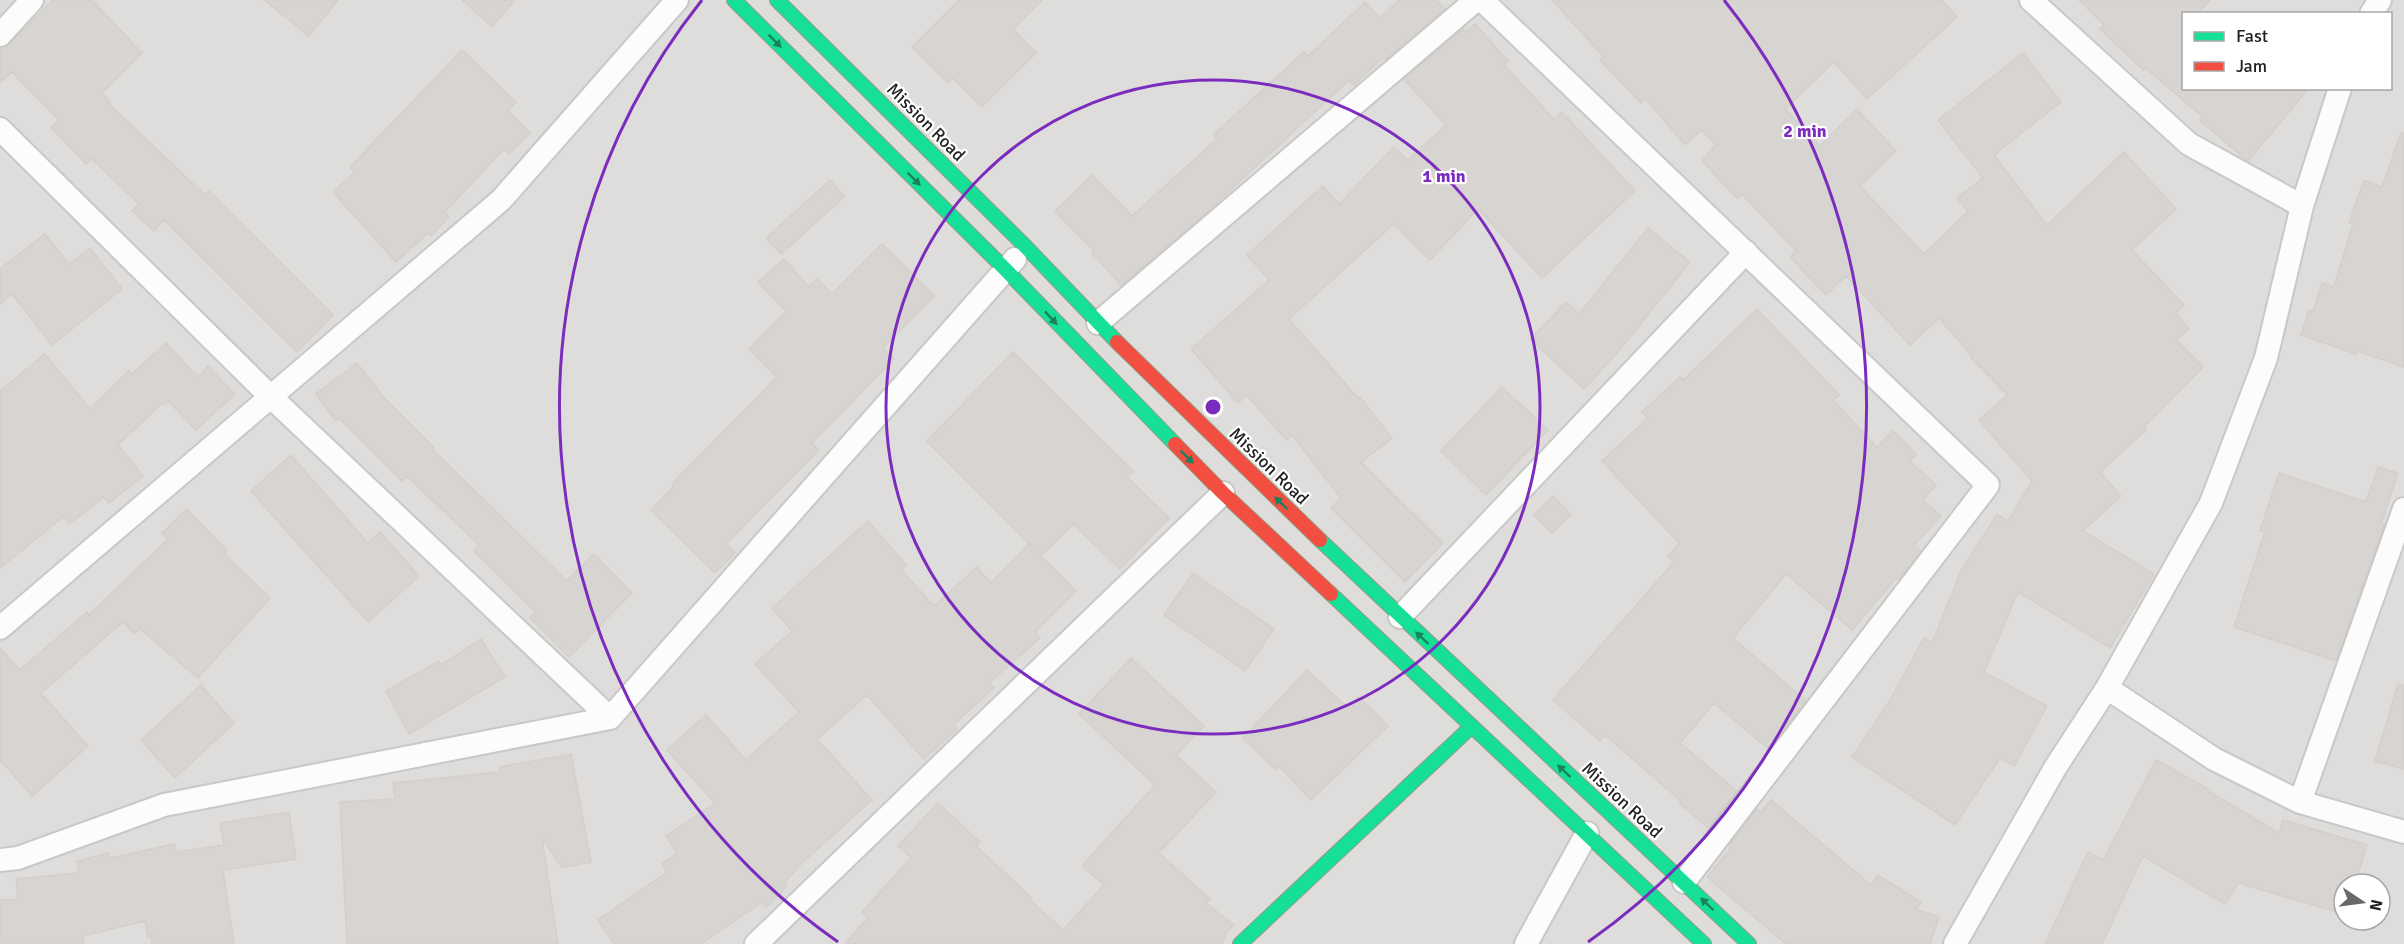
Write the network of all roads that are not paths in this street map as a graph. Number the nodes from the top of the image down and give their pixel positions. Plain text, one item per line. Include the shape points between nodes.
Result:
1 (32, 0) edge
2 (677, 0) edge
3 (734, 0) edge
4 (777, 0) edge
5 (1476, 0) edge
6 (1482, 0) edge
7 (2031, 0) edge
8 (0, 35) edge
9 (2339, 90) edge
10 (0, 129) edge
11 (2302, 206) junction
12 (1026, 247) junction
13 (1746, 252) junction
14 (1005, 270) junction
15 (1098, 323) junction
16 (270, 396) junction
17 (1223, 493) junction
18 (2404, 509) edge
19 (4, 617) edge
20 (1400, 617) junction
21 (2106, 688) junction
22 (610, 718) junction
23 (1472, 726) junction
24 (2300, 802) junction
25 (2404, 832) edge
26 (1587, 833) junction
27 (0, 860) edge
28 (1684, 882) junction
29 (756, 944) edge
30 (1240, 944) edge
31 (1526, 944) edge
32 (1704, 944) edge
33 (1749, 944) edge
34 (1955, 944) edge

1 - 8 street
2 - 16 street via 501,200
3 -> 14 street
4 - 12 street, Mission Road
5 - 15 street
6 - 13 street
7 - 11 street via 2189,144
9 - 11 street
10 - 16 street
11 - 21 street via 2266,358 2211,503
12 - 14 street
12 - 15 street, Mission Road
13 - 20 street
13 - 28 street via 1988,485
14 -> 17 street
14 - 22 street
20 -> 15 street, Mission Road
16 - 19 street
16 - 22 street
17 - 23 street
17 - 29 street
18 - 24 street
28 -> 20 street, Mission Road
21 - 24 street via 2214,759
21 - 34 street via 2055,768
22 - 27 street via 164,804 18,858
23 - 26 street
23 - 30 street
24 - 25 street
26 - 31 street
26 - 32 street
33 -> 28 street, Mission Road

